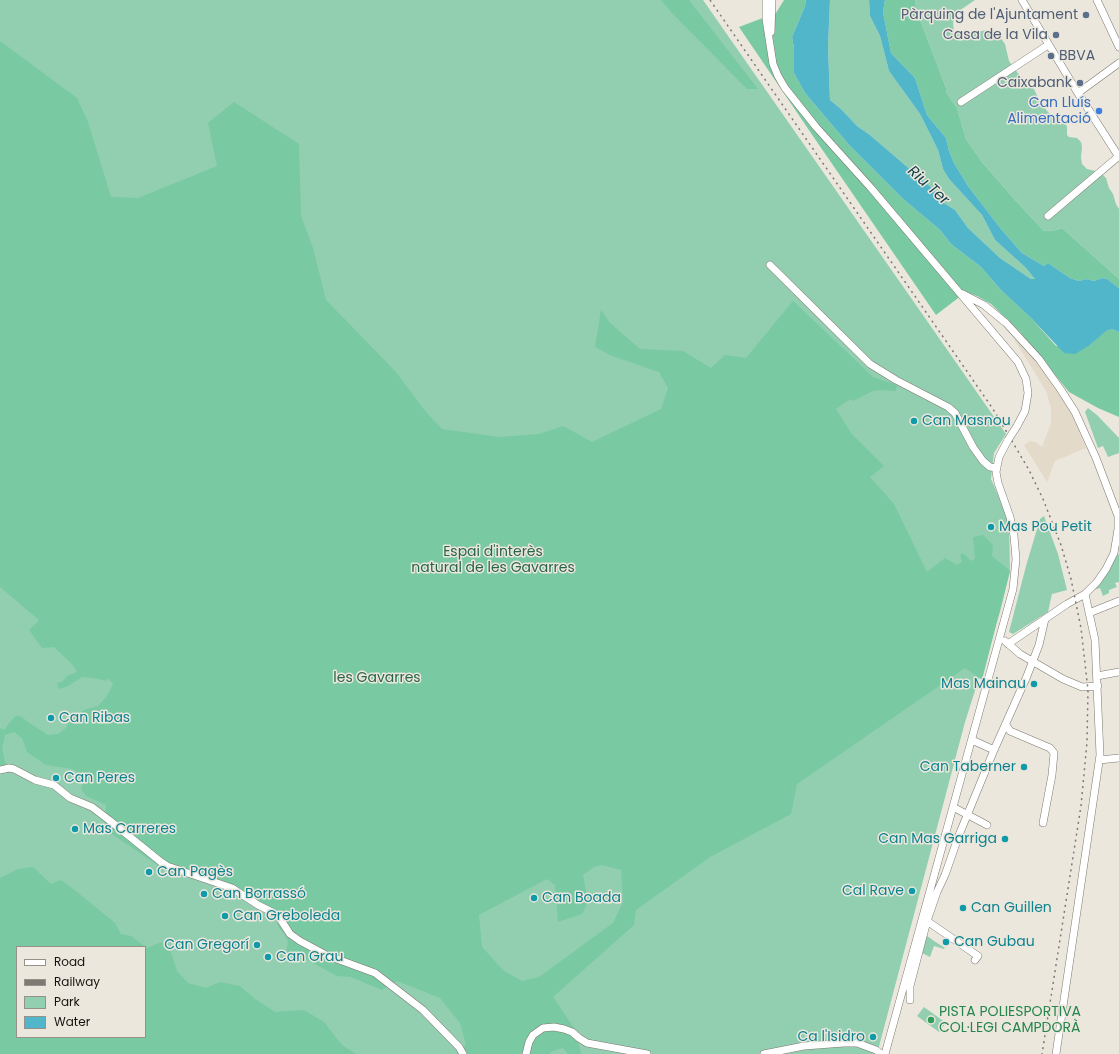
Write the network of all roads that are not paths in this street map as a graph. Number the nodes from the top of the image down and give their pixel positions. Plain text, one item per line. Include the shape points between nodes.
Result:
1 (1022, 0) edge
2 (1097, 0) edge
3 (768, 1) edge
4 (1048, 44) junction
5 (1119, 46) edge
6 (1119, 63) edge
7 (1078, 93) junction
8 (961, 102) dead end
9 (1119, 157) edge
10 (1048, 216) dead end
11 (770, 265) dead end
12 (960, 292) junction
13 (996, 468) junction
14 (1085, 594) junction
15 (1119, 601) edge
16 (1089, 613) junction
17 (1045, 619) junction
18 (1001, 636) junction
19 (1008, 644) junction
20 (1033, 662) junction
21 (1119, 672) edge
22 (1098, 676) junction
23 (1098, 686) junction
24 (1006, 725) junction
25 (972, 740) junction
26 (994, 750) junction
27 (1119, 758) edge
28 (1099, 760) junction
29 (0, 770) edge
30 (953, 807) junction
31 (967, 814) junction
32 (1043, 823) dead end
33 (987, 825) dead end
34 (927, 921) junction
35 (975, 960) dead end
36 (910, 1000) dead end
37 (463, 1054) edge
38 (526, 1054) edge
39 (647, 1054) edge
40 (764, 1054) edge
41 (882, 1054) edge
42 (885, 1054) edge
43 (1056, 1054) edge

1 - 4 street
2 - 5 street
3 - 12 street via 766,18 771,46 776,71 783,84 799,107
4 - 7 street
4 - 8 street
6 - 7 street
7 - 9 street
9 - 10 street
11 - 13 street via 870,364 955,413 973,448 983,461
12 - 13 street, bridge via 1015,357 1024,373 1028,388 1023,415 999,457
12 - 14 street via 995,313 1039,359 1075,412 1096,458 1117,514 1118,529 1116,546 1108,566
13 - 18 street via 998,483 1013,528 1016,558 1013,589
14 - 16 street
14 - 17 street
15 - 16 street
16 - 22 street via 1095,640
17 - 19 street
17 - 20 street
18 - 19 street
18 - 25 street
19 - 20 street
20 - 23 street via 1076,685
20 - 24 street
21 - 22 street
22 - 23 street
23 - 28 street
24 - 26 street
24 - 32 street via 1010,730 1050,748 1054,753
25 - 26 street
25 - 30 street
26 - 31 street
27 - 28 street
28 - 43 street
29 - 37 street via 14,769 35,780 54,785 70,798 92,807 160,862 232,888 274,913 290,934 300,941 326,955 375,973 423,1010
30 - 31 street
30 - 42 street
31 - 33 street
31 - 34 street
34 - 35 street via 978,956
34 - 36 street via 910,986
38 - 39 street via 533,1035 543,1028 554,1027 572,1032 588,1043
40 - 41 street via 804,1046 844,1043 857,1044

